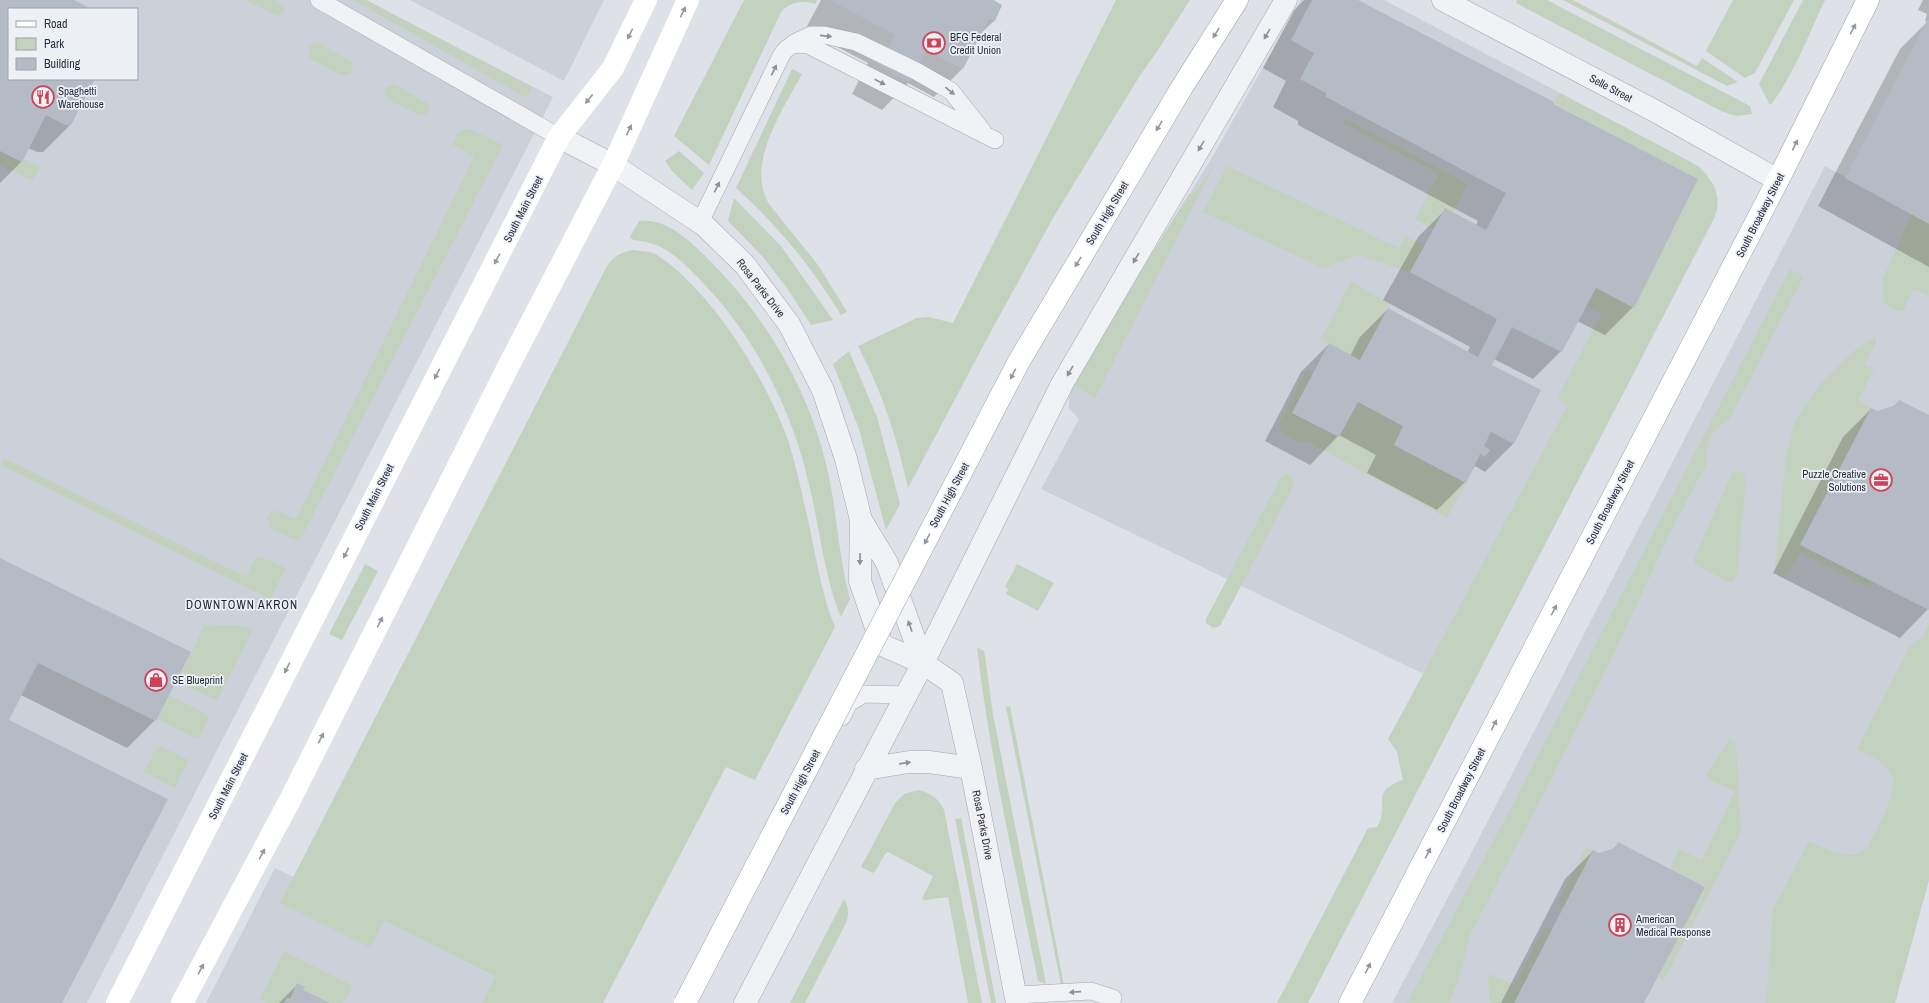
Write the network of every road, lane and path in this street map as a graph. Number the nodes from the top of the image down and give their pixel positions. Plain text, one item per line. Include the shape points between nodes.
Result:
1 (319, 0) edge
2 (646, 0) edge
3 (688, 0) edge
4 (1237, 0) edge
5 (1286, 0) edge
6 (1443, 0) edge
7 (1868, 0) edge
8 (789, 45) junction
9 (559, 137) junction
10 (613, 165) junction
11 (1778, 180) junction
12 (700, 222) junction
13 (861, 520) junction
14 (923, 663) junction
15 (906, 695) junction
16 (971, 768) junction
17 (866, 769) junction
18 (1017, 999) edge
19 (117, 1003) edge
20 (182, 1003) edge
21 (685, 1003) edge
22 (693, 1003) edge
23 (745, 1003) edge
24 (1107, 1003) edge
25 (1350, 1003) edge

1 - 9 lane
2 -> 9 main road, South Main Street via 613,68
10 -> 3 main road
4 -> 21 main road, South High Street, bridge via 1179,92 1018,363
5 -> 14 street via 1062,384
6 - 11 street, Selle Street via 1655,111
11 -> 7 main road, South Broadway Street
8 - 8 lane via 808,45 995,140 974,122 951,91 856,42 811,35
12 -> 8 lane via 781,56
9 - 10 street, Rosa Parks Drive
9 -> 19 main road, South Main Street
10 - 12 street, Rosa Parks Drive
20 -> 10 main road via 291,798 509,365
25 -> 11 main road, South Broadway Street
12 - 13 street, Rosa Parks Drive via 745,265 789,324 805,352 837,428
14 -> 13 street, Rosa Parks Drive via 887,563
13 -> 14 street, Rosa Parks Drive via 860,581 882,645
14 - 15 street
14 - 16 street, Rosa Parks Drive via 952,683
15 - 17 street
15 - 22 lane via 864,694 849,703
17 -> 16 street via 909,762
16 - 18 street, Rosa Parks Drive
17 - 23 street
24 -> 18 lane via 1113,998 1091,991

